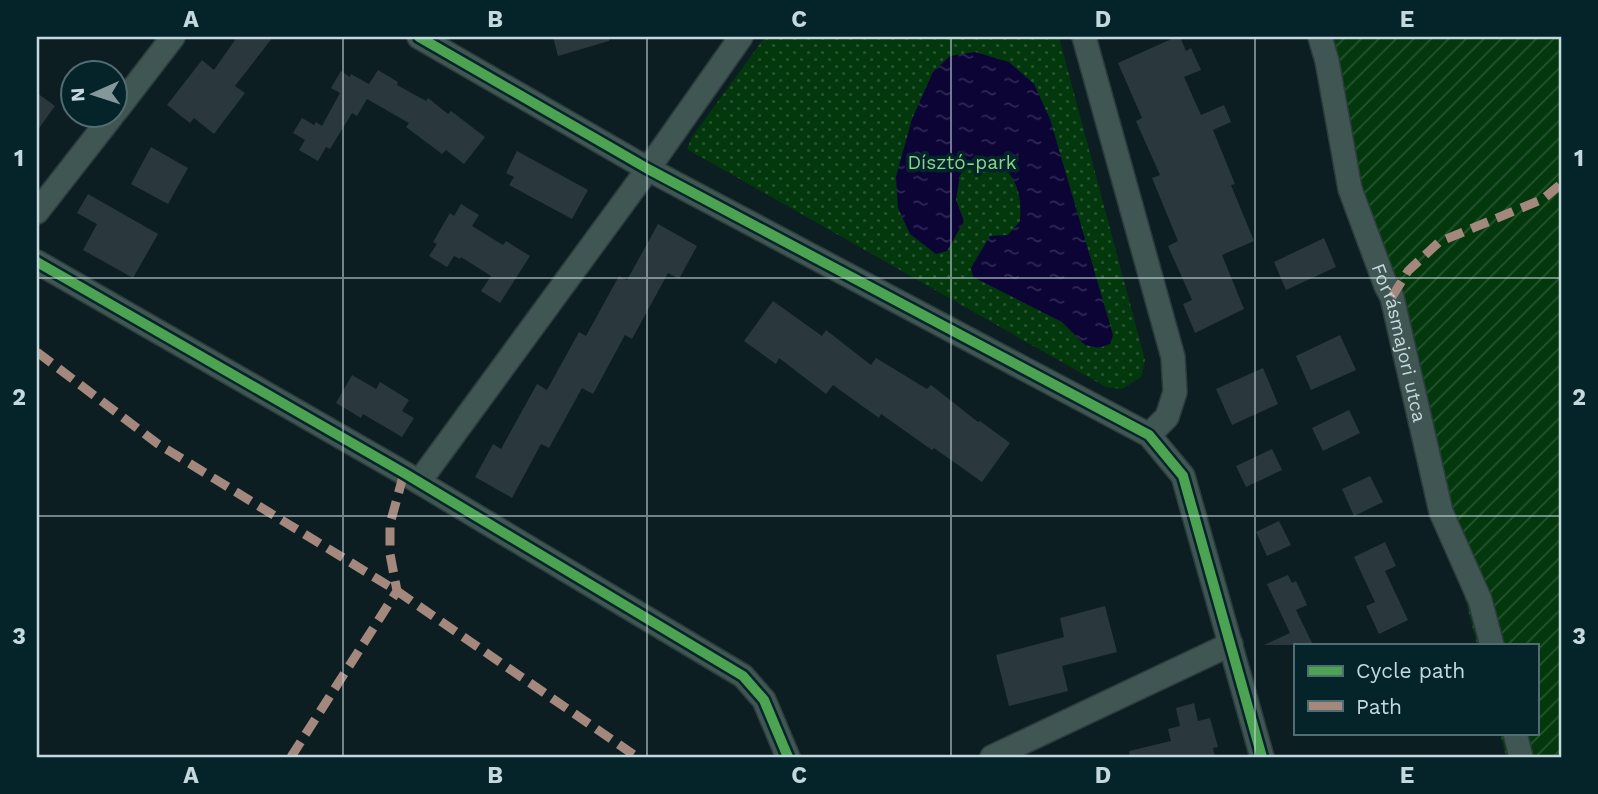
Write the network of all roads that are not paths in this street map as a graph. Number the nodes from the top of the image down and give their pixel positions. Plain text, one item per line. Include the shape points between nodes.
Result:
1 (173, 37) edge
2 (419, 37) edge
3 (741, 37) edge
4 (1084, 37) edge
5 (1320, 37) edge
6 (130, 93) edge
7 (101, 130) edge
8 (648, 169) junction
9 (37, 212) edge
10 (37, 262) edge
11 (1149, 435) junction
12 (419, 482) junction
13 (1231, 644) junction
14 (1492, 644) edge
15 (1515, 734) edge
16 (788, 757) edge
17 (992, 757) edge
18 (1262, 757) edge
19 (1521, 757) edge

1 - 6 street
2 - 8 street
3 - 8 street
4 - 11 street via 1173,357 1175,392 1167,417
5 - 14 street, Forrásmajori utca via 1350,190 1392,297 1441,512 1480,600
7 - 9 street
8 - 11 street
8 - 12 street
10 - 12 street
11 - 13 street via 1183,476
12 - 16 street via 743,676 764,700
13 - 17 street
13 - 18 street
15 - 19 street

